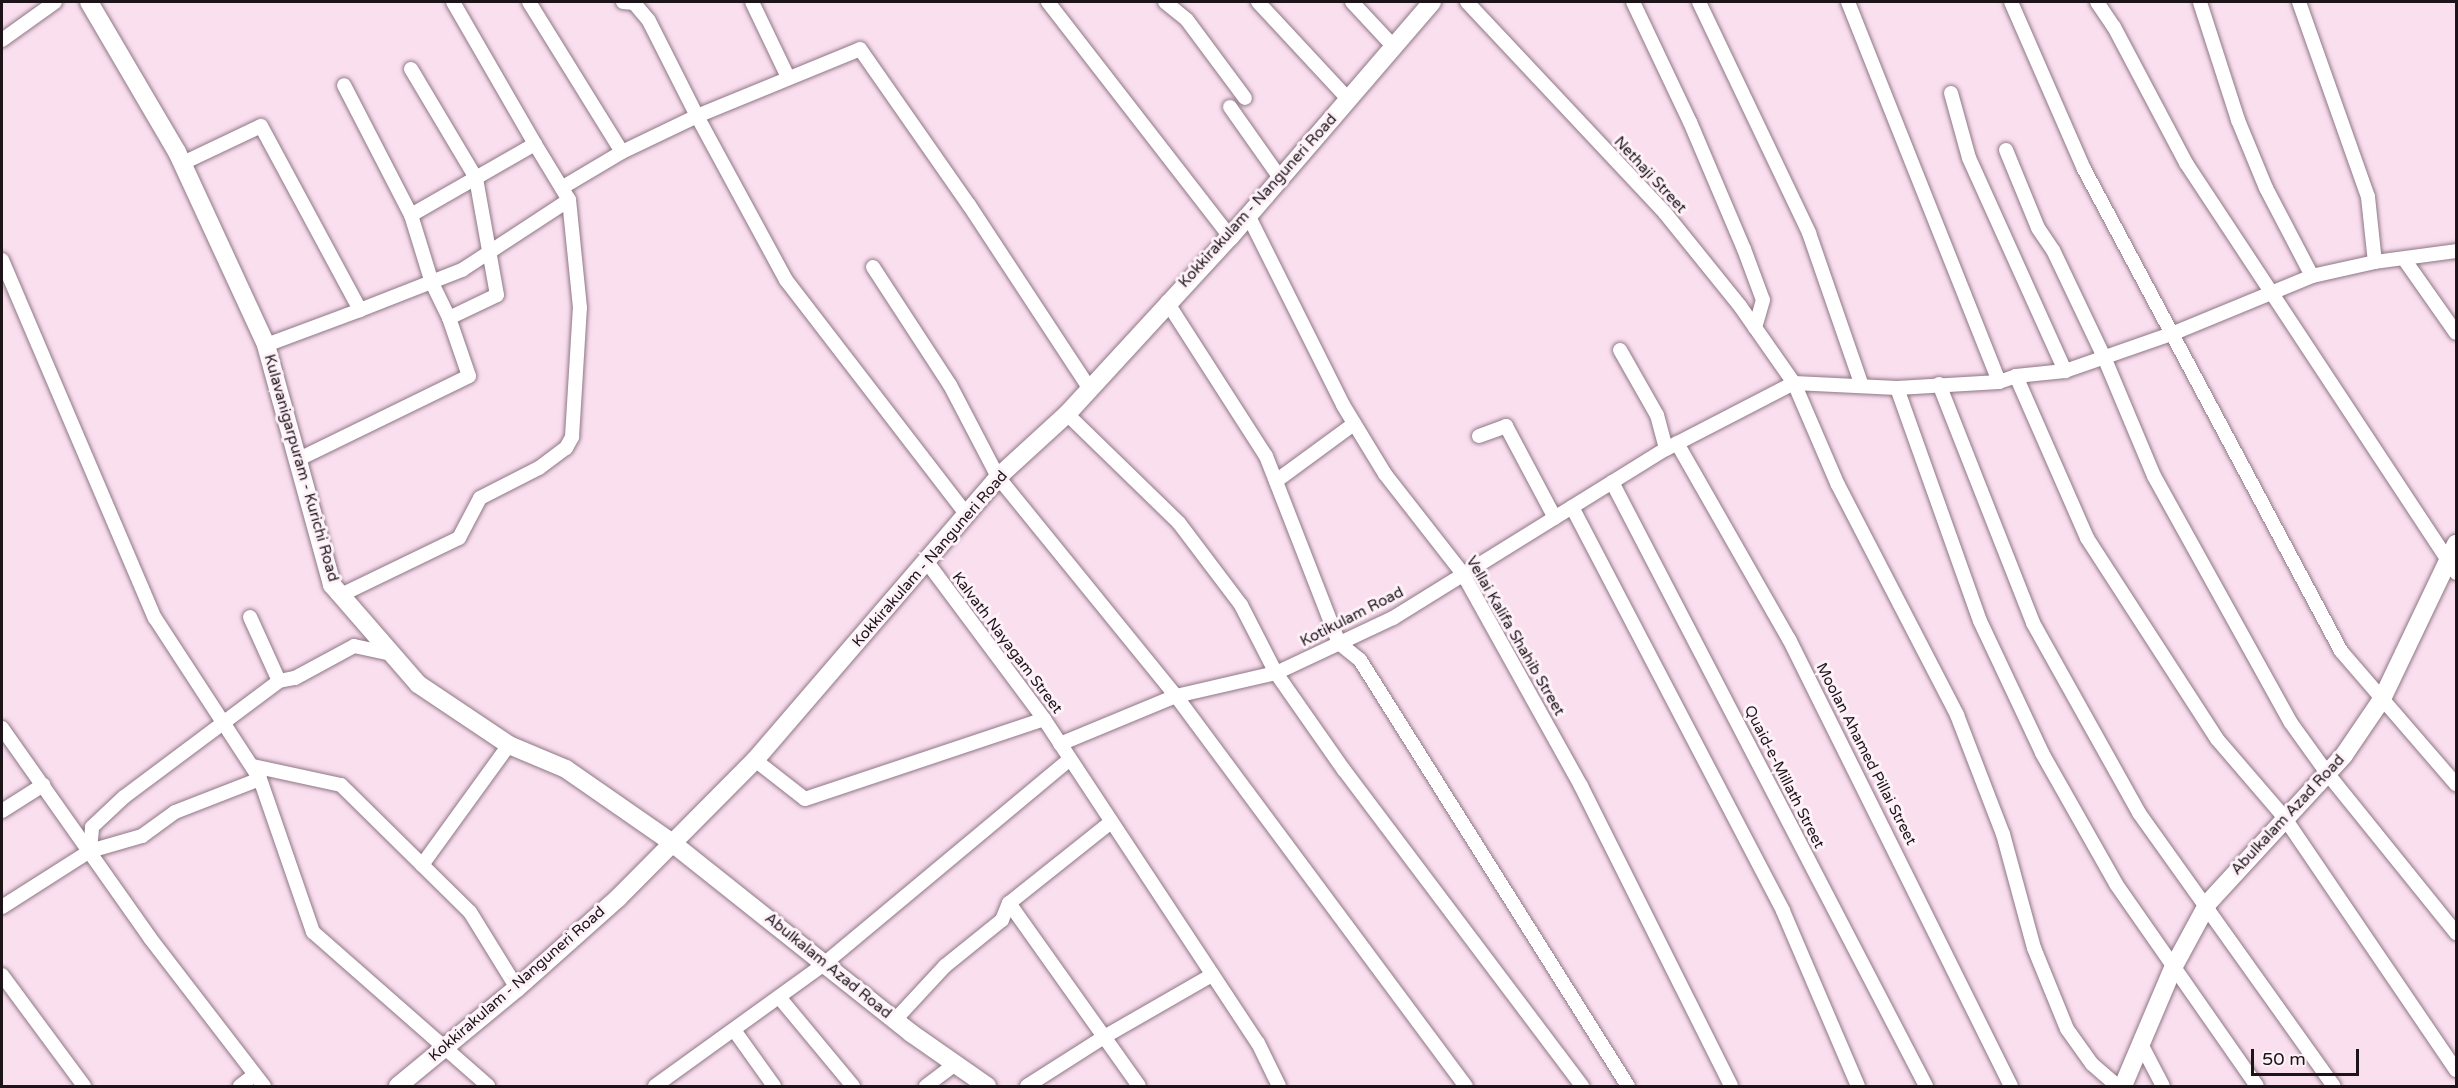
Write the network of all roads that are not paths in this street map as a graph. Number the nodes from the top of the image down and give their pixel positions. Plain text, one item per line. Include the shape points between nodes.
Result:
1 (55, 2) edge
2 (453, 2) edge
3 (529, 2) edge
4 (623, 2) edge
5 (752, 2) edge
6 (1048, 2) edge
7 (1165, 2) edge
8 (1257, 2) edge
9 (1352, 2) edge
10 (1432, 2) edge
11 (1467, 2) edge
12 (1633, 2) edge
13 (1700, 2) edge
14 (1848, 2) edge
15 (2011, 2) edge
16 (2097, 2) edge
17 (2200, 2) edge
18 (2299, 2) edge
19 (92, 3) edge
20 (2, 40) edge
21 (1393, 46) junction
22 (411, 69) dead end
23 (788, 77) junction
24 (344, 85) dead end
25 (1951, 93) dead end
26 (1245, 98) dead end
27 (1348, 99) junction
28 (1230, 107) dead end
29 (697, 116) junction
30 (535, 144) junction
31 (2006, 150) dead end
32 (622, 152) junction
33 (183, 163) junction
34 (476, 178) junction
35 (1280, 178) junction
36 (566, 194) junction
37 (411, 215) junction
38 (1248, 215) junction
39 (1230, 237) junction
40 (491, 248) junction
41 (2457, 251) edge
42 (2404, 259) junction
43 (2, 260) edge
44 (2375, 262) junction
45 (873, 267) dead end
46 (2312, 276) junction
47 (432, 283) junction
48 (2272, 292) junction
49 (1167, 302) junction
50 (360, 310) junction
51 (449, 318) junction
52 (1755, 328) junction
53 (2174, 333) junction
54 (2457, 333) edge
55 (266, 345) junction
56 (1620, 350) dead end
57 (2104, 357) junction
58 (2065, 371) junction
59 (2016, 376) junction
60 (1998, 382) junction
61 (1794, 383) junction
62 (1939, 384) junction
63 (1862, 386) junction
64 (1089, 388) junction
65 (1897, 388) junction
66 (1067, 414) junction
67 (1354, 424) junction
68 (1479, 436) dead end
69 (1672, 446) junction
70 (299, 459) junction
71 (998, 477) junction
72 (1276, 481) junction
73 (1612, 482) junction
74 (1572, 507) junction
75 (966, 514) junction
76 (1555, 518) junction
77 (2457, 544) edge
78 (927, 562) junction
79 (2453, 569) edge
80 (1463, 574) junction
81 (341, 595) junction
82 (250, 617) dead end
83 (1339, 643) junction
84 (391, 654) junction
85 (1276, 673) junction
86 (279, 681) junction
87 (1176, 696) junction
88 (2382, 699) junction
89 (1044, 719) junction
90 (225, 720) junction
91 (2, 728) edge
92 (7, 742) edge
93 (1060, 744) junction
94 (509, 746) junction
95 (1070, 759) junction
96 (755, 760) junction
97 (254, 766) junction
98 (2327, 773) junction
99 (260, 779) junction
100 (2457, 784) edge
101 (43, 785) junction
102 (2, 812) edge
103 (2284, 817) junction
104 (1111, 822) junction
105 (671, 842) junction
106 (90, 851) junction
107 (422, 865) junction
108 (1009, 903) junction
109 (2206, 906) junction
110 (2, 907) edge
111 (2457, 933) edge
112 (824, 964) junction
113 (2174, 966) junction
114 (2, 975) edge
115 (1212, 975) junction
116 (517, 988) junction
117 (779, 997) junction
118 (894, 1020) junction
119 (734, 1030) junction
120 (1104, 1037) junction
121 (2141, 1044) junction
122 (444, 1046) junction
123 (955, 1064) junction
124 (2457, 1070) edge
125 (254, 1075) junction
126 (2111, 1085) edge
127 (84, 1086) edge
128 (240, 1086) edge
129 (264, 1086) edge
130 (398, 1086) edge
131 (488, 1086) edge
132 (655, 1086) edge
133 (774, 1086) edge
134 (853, 1086) edge
135 (926, 1086) edge
136 (987, 1086) edge
137 (1027, 1086) edge
138 (1139, 1086) edge
139 (1279, 1086) edge
140 (1466, 1086) edge
141 (1582, 1086) edge
142 (1628, 1086) edge
143 (1731, 1086) edge
144 (1858, 1086) edge
145 (1926, 1086) edge
146 (2011, 1086) edge
147 (2163, 1086) edge
148 (2257, 1086) edge
149 (2334, 1086) edge

1 - 20 street
2 - 30 street
3 - 32 street
4 - 29 street via 634,3 649,21
5 - 23 street
6 - 39 street
7 - 26 street via 1187,20
8 - 27 street
9 - 21 street
10 - 21 main road, Kokkirakulam - Nanguneri Road
11 - 52 street, Nethaji Street via 1665,213
12 - 52 street via 1690,122 1748,260 1762,300
13 - 63 street via 1809,233
14 - 60 street
15 - 53 street via 2084,169
16 - 48 street via 2186,163
17 - 46 street via 2254,159
18 - 44 street via 2368,197
19 - 33 main road, Kulavanigarpuram - Kurichi Road
21 - 27 main road, Kokkirakulam - Nanguneri Road
22 - 34 street
23 - 29 street
23 - 64 street via 860,49
24 - 37 street
25 - 58 street via 1969,158
27 - 35 main road, Kokkirakulam - Nanguneri Road
28 - 35 street
29 - 32 street
29 - 75 street via 786,280
30 - 34 street
30 - 36 street
31 - 57 street via 2038,228 2053,250
32 - 36 street
33 - 50 street via 261,126
33 - 55 main road, Kulavanigarpuram - Kurichi Road
34 - 37 street
34 - 40 street
35 - 38 main road, Kokkirakulam - Nanguneri Road
36 - 40 street
36 - 81 street via 580,308 572,437 566,448 539,468 480,498 459,538
37 - 47 street
38 - 39 main road, Kokkirakulam - Nanguneri Road
38 - 67 street, Vellai Kalifa Shahib Street
39 - 49 main road, Kokkirakulam - Nanguneri Road
40 - 47 street via 462,270
40 - 51 street via 497,295
41 - 42 street
42 - 44 street
42 - 54 street
43 - 90 street via 155,618
44 - 46 street
45 - 71 street via 950,385
46 - 48 street
47 - 50 street
47 - 51 street
48 - 53 street
48 - 79 street
49 - 64 main road, Kokkirakulam - Nanguneri Road
49 - 72 street via 1266,456
50 - 55 street
51 - 70 street via 469,376
52 - 61 street, Nethaji Street
53 - 57 street
53 - 88 street via 2341,651
55 - 70 main road, Kulavanigarpuram - Kurichi Road
56 - 69 street, Moolan Ahamed Pillai Street
57 - 58 street
57 - 98 street via 2154,476 2292,723
58 - 59 street
59 - 60 street
59 - 103 street via 2087,538 2217,739
60 - 62 street
61 - 63 street
61 - 69 street, Kotikulam Road
61 - 126 street, Nethaji Street via 1838,485 1914,625 1957,715 2003,834 2034,948 2067,1029
62 - 65 street
62 - 109 street via 2033,623 2139,813
63 - 65 street
64 - 66 main road, Kokkirakulam - Nanguneri Road
65 - 113 street via 1980,621 2042,753 2116,884
66 - 71 main road, Kokkirakulam - Nanguneri Road
66 - 85 street via 1179,523 1241,605
67 - 72 street
67 - 80 street, Vellai Kalifa Shahib Street via 1385,474
68 - 76 street via 1506,426
69 - 73 street, Kotikulam Road
69 - 146 street, Moolan Ahamed Pillai Street via 1789,639
70 - 81 main road, Kulavanigarpuram - Kurichi Road via 332,585
71 - 75 main road, Kokkirakulam - Nanguneri Road
71 - 87 street
72 - 83 street
73 - 74 street, Kotikulam Road
73 - 145 street, Quaid-e-Millath Street
74 - 76 street, Kotikulam Road
74 - 144 street via 1783,911
75 - 78 main road, Kokkirakulam - Nanguneri Road
76 - 80 street, Kotikulam Road
77 - 79 main road, Abulkalam Azad Road
78 - 89 street, Kalvath Nayagam Street
78 - 96 main road, Kokkirakulam - Nanguneri Road
79 - 88 main road, Abulkalam Azad Road
80 - 83 street, Kotikulam Road via 1394,618
80 - 143 street, Vellai Kalifa Shahib Street via 1581,786
81 - 84 main road, Kulavanigarpuram - Kurichi Road
82 - 86 street
83 - 85 street, Kotikulam Road
83 - 142 street via 1360,660
84 - 86 street via 354,646 295,678
84 - 94 main road, Kulavanigarpuram - Kurichi Road via 418,684
85 - 87 street, Kotikulam Road
85 - 141 street via 1344,770
86 - 90 street
87 - 93 street, Kotikulam Road
87 - 140 street
88 - 98 main road, Abulkalam Azad Road
88 - 100 street
89 - 93 street, Kalvath Nayagam Street
89 - 96 street via 805,799
90 - 97 street
90 - 106 street via 124,797 92,827
91 - 92 street
92 - 101 street
93 - 95 street, Kalvath Nayagam Street
94 - 105 main road, Kulavanigarpuram - Kurichi Road via 566,769
94 - 107 street
95 - 104 street, Kalvath Nayagam Street
95 - 112 street
96 - 105 main road, Kokkirakulam - Nanguneri Road
97 - 99 street
97 - 107 street via 341,785
98 - 103 main road, Abulkalam Azad Road
98 - 111 street
99 - 106 street via 175,812 142,836
99 - 122 street via 313,932
101 - 102 street
101 - 106 street
103 - 109 main road, Abulkalam Azad Road
103 - 124 street
104 - 108 street
104 - 115 street, Kalvath Nayagam Street
105 - 112 main road, Abulkalam Azad Road
105 - 116 main road, Kokkirakulam - Nanguneri Road via 618,897
106 - 110 street
106 - 125 street
107 - 116 street via 470,912
108 - 118 street via 1002,920 945,966
108 - 120 street
109 - 113 main road, Abulkalam Azad Road
109 - 149 street
112 - 117 street
112 - 118 main road, Abulkalam Azad Road
113 - 121 main road, Abulkalam Azad Road
113 - 148 street
114 - 127 street
115 - 120 street
115 - 139 street, Kalvath Nayagam Street via 1258,1043
116 - 122 main road, Kokkirakulam - Nanguneri Road
117 - 119 street
117 - 134 street
118 - 123 main road, Abulkalam Azad Road
119 - 132 street
119 - 133 street
120 - 137 street
120 - 138 street
121 - 126 main road, Abulkalam Azad Road
121 - 147 street
122 - 130 main road, Kokkirakulam - Nanguneri Road
122 - 131 street
123 - 135 street
123 - 136 main road, Abulkalam Azad Road
125 - 128 street
125 - 129 street

